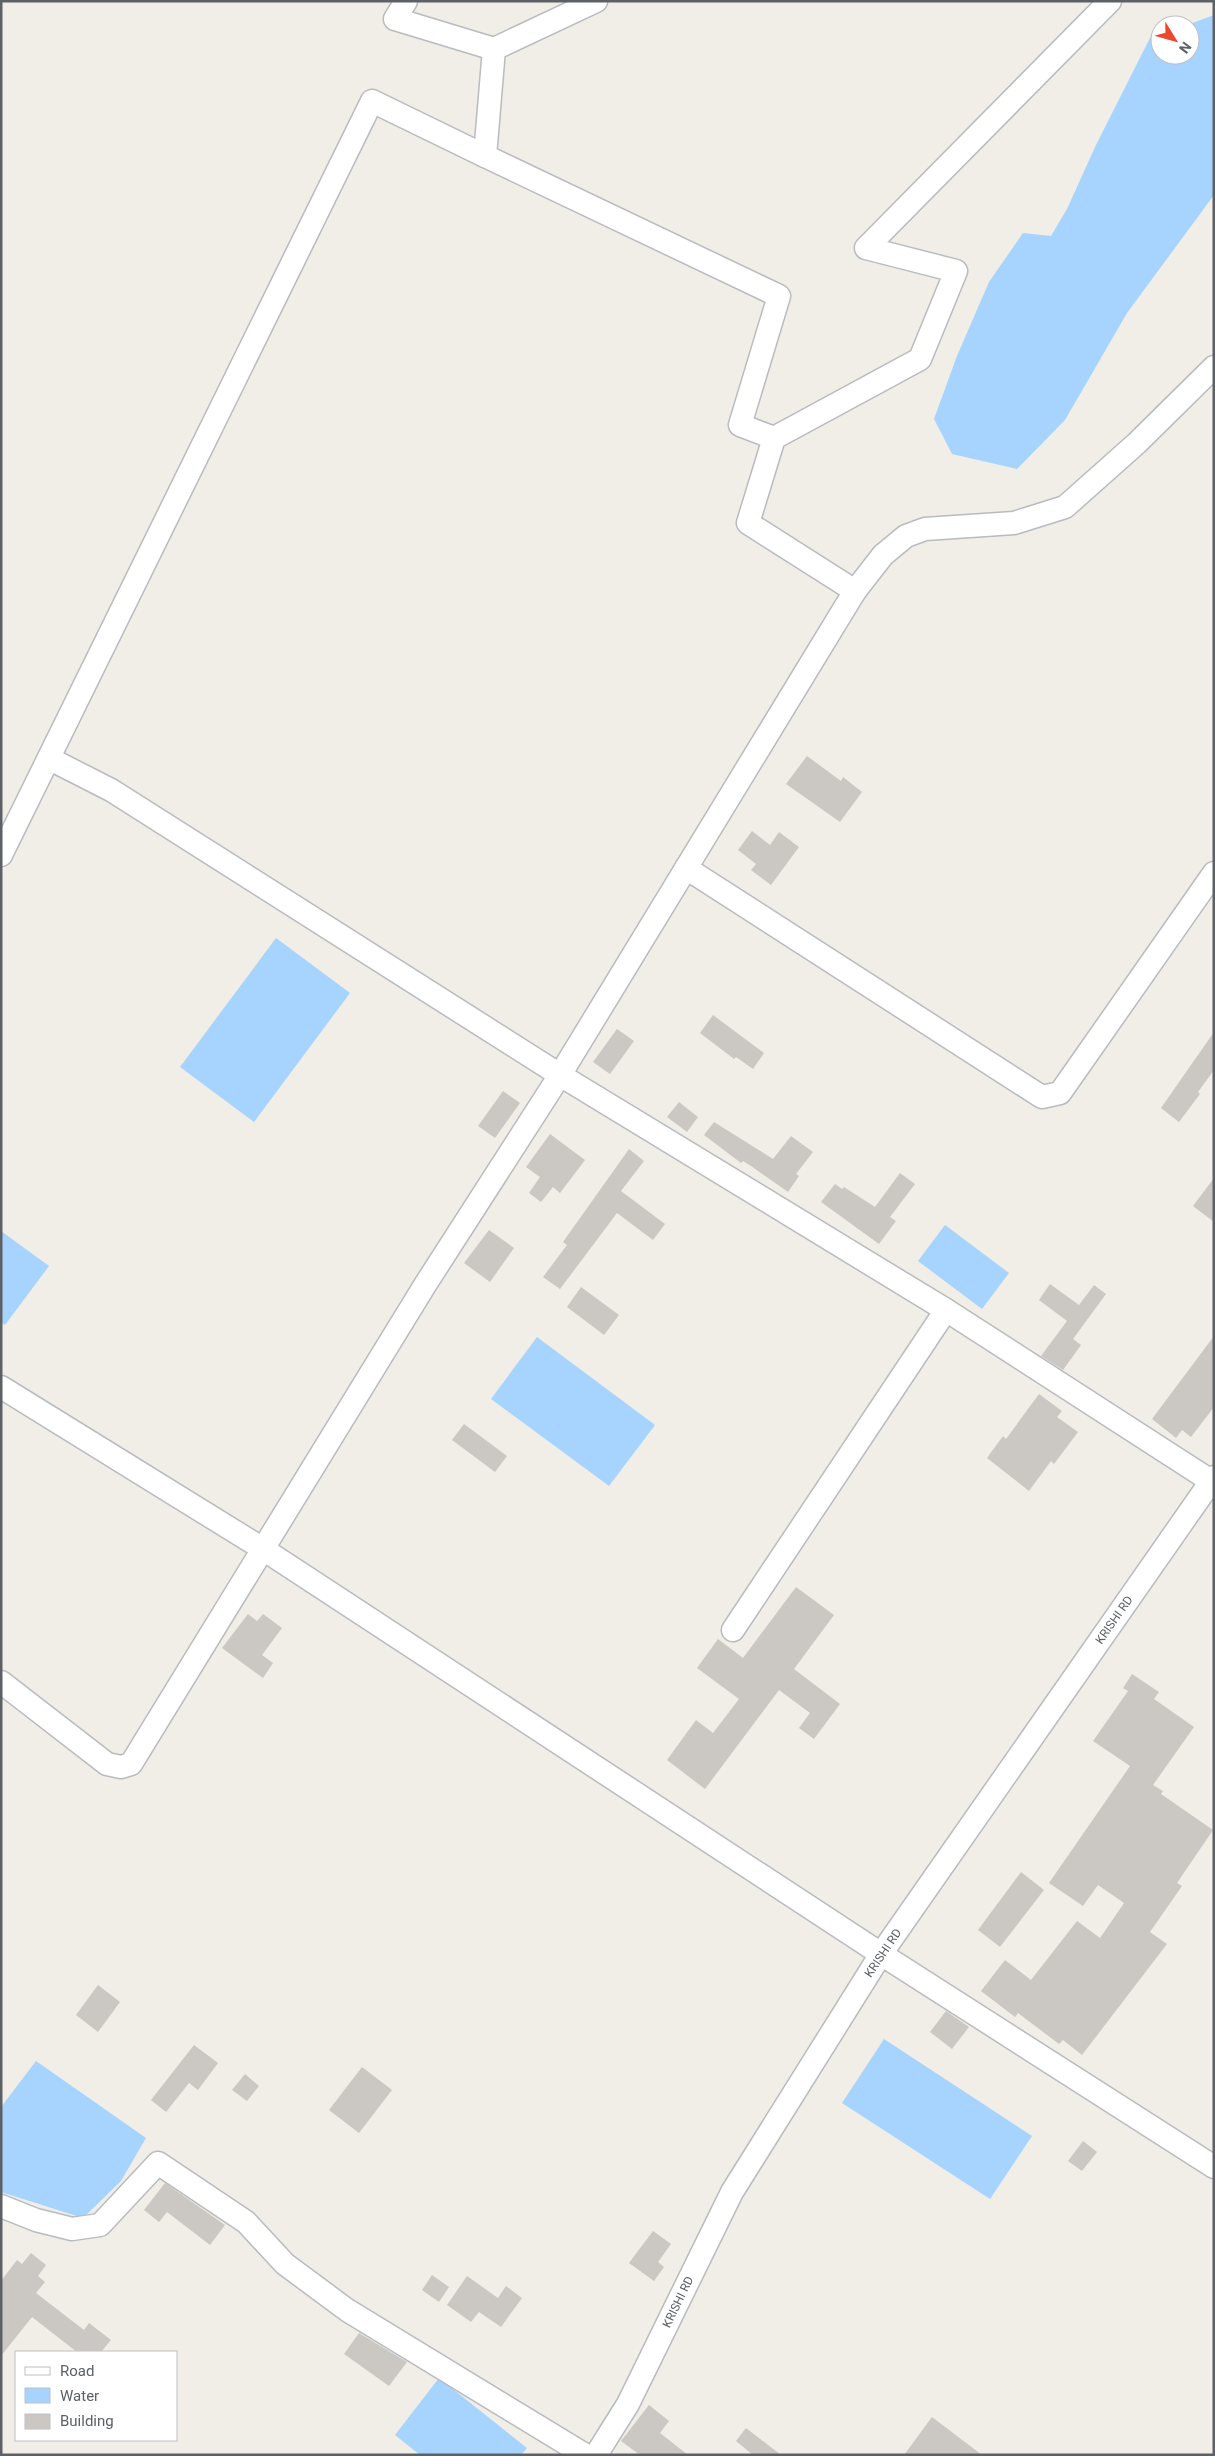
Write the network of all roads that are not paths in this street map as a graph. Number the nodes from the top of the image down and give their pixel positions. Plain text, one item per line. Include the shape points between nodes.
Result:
1 (406, 1) edge
2 (596, 1) edge
3 (1110, 1) edge
4 (494, 49) junction
5 (485, 156) junction
6 (1214, 367) edge
7 (774, 438) junction
8 (854, 591) junction
9 (50, 760) junction
10 (1, 856) edge
11 (686, 868) junction
12 (1214, 873) edge
13 (560, 1075) junction
14 (946, 1310) junction
15 (1, 1386) edge
16 (1212, 1479) edge
17 (263, 1549) junction
18 (732, 1630) dead end
19 (1, 1682) edge
20 (881, 1954) junction
21 (1214, 2167) edge
22 (1, 2206) edge
23 (585, 2455) edge
24 (596, 2455) edge

1 - 4 street via 395,19
2 - 4 street
3 - 7 street via 866,248 956,271 920,359
4 - 5 street
5 - 7 street via 779,296 740,425
5 - 9 street via 372,101
6 - 8 street via 1065,506 1014,523 925,529 906,536 882,555
7 - 8 street via 748,523
8 - 11 street
9 - 10 street
9 - 13 street via 111,790
11 - 12 street via 1042,1097 1060,1093
11 - 13 street
13 - 14 street
13 - 17 street via 425,1285
14 - 16 street
14 - 18 street
15 - 17 street
16 - 20 street, KRISHI RD
17 - 19 street via 131,1764 122,1767 107,1764
17 - 20 street
20 - 21 street
20 - 24 street, KRISHI RD via 732,2192 628,2404
22 - 23 street via 36,2220 72,2229 100,2225 158,2163 246,2222 285,2264 347,2310

